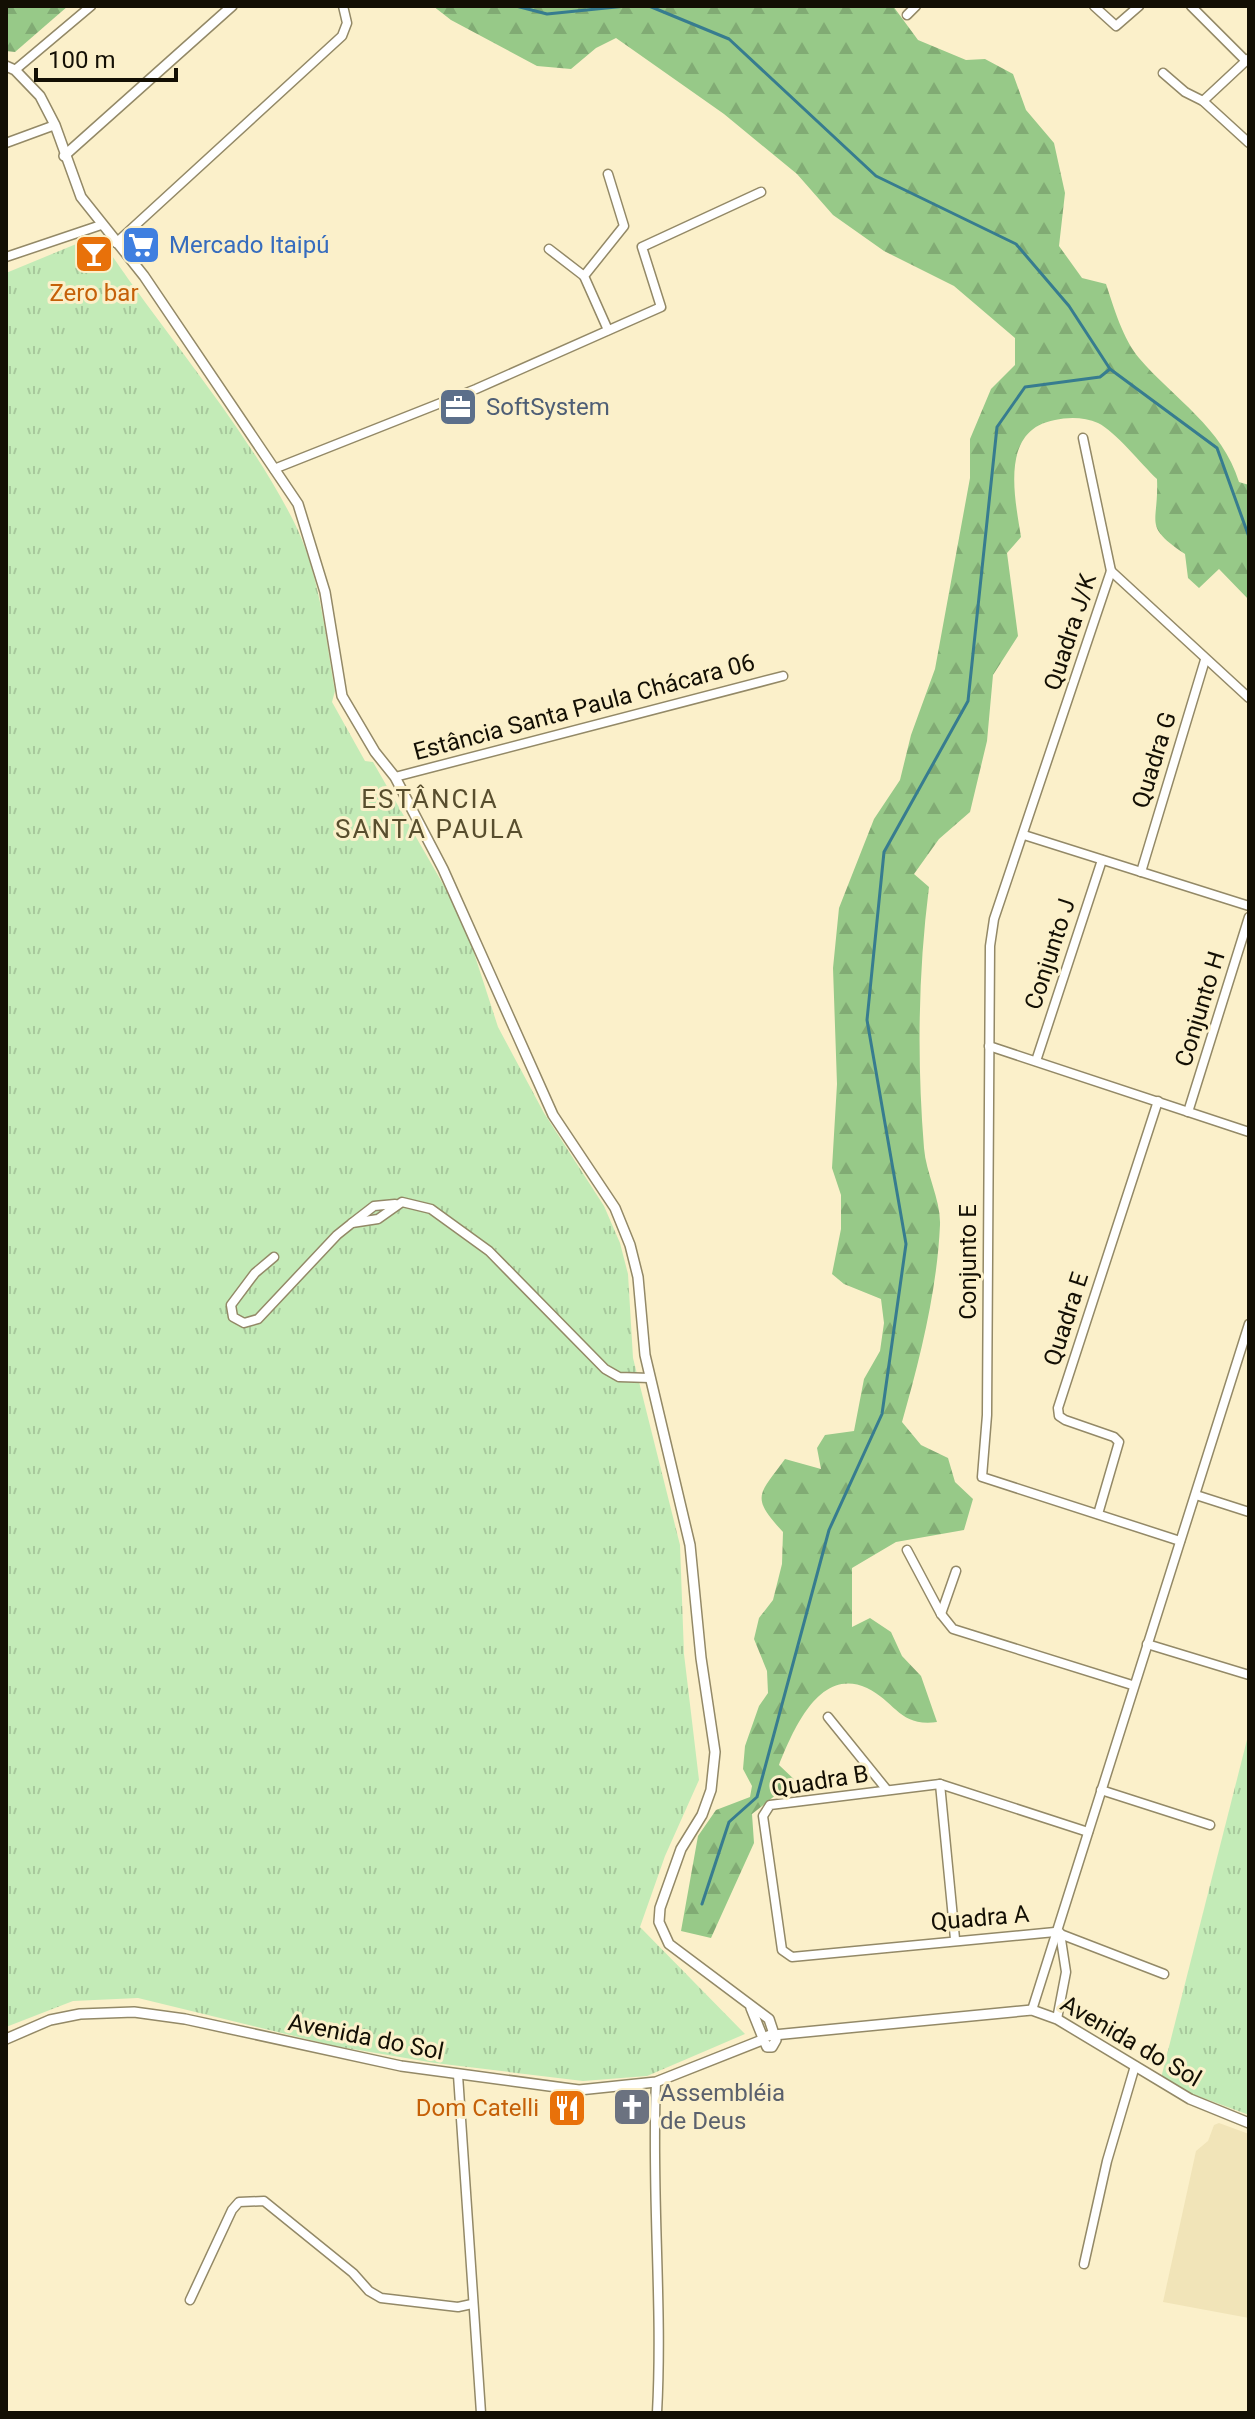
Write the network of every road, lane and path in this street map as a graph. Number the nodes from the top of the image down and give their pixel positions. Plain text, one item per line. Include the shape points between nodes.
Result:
1 (91, 6) edge
2 (232, 6) edge
3 (343, 6) edge
4 (916, 6) edge
5 (1094, 6) edge
6 (1139, 6) edge
7 (1191, 6) edge
8 (907, 15) dead end
9 (1248, 60) edge
10 (10, 68) edge
11 (1163, 73) dead end
12 (1203, 101) junction
13 (55, 125) junction
14 (6, 143) edge
15 (1249, 143) edge
16 (64, 156) junction
17 (608, 174) dead end
18 (761, 192) dead end
19 (101, 225) junction
20 (118, 246) junction
21 (549, 249) dead end
22 (6, 257) edge
23 (584, 276) junction
24 (608, 330) junction
25 (1083, 438) dead end
26 (274, 469) junction
27 (1111, 571) junction
28 (1205, 660) junction
29 (783, 676) dead end
30 (1249, 698) edge
31 (395, 777) junction
32 (1024, 835) junction
33 (1102, 860) junction
34 (1141, 872) junction
35 (1249, 906) edge
36 (1249, 917) edge
37 (989, 1046) junction
38 (1036, 1061) junction
39 (1158, 1101) junction
40 (1188, 1112) junction
41 (1249, 1132) edge
42 (274, 1257) dead end
43 (1249, 1324) edge
44 (650, 1378) junction
45 (1196, 1495) junction
46 (1249, 1512) edge
47 (1098, 1514) junction
48 (1180, 1541) junction
49 (907, 1550) dead end
50 (956, 1571) dead end
51 (941, 1614) junction
52 (1147, 1644) junction
53 (1249, 1675) edge
54 (1132, 1685) junction
55 (828, 1717) dead end
56 (940, 1784) junction
57 (887, 1790) junction
58 (1101, 1790) junction
59 (1210, 1825) dead end
60 (1088, 1832) junction
61 (1058, 1930) junction
62 (955, 1939) junction
63 (792, 1957) joint
64 (1164, 1974) dead end
65 (1032, 2010) junction
66 (1057, 2019) junction
67 (6, 2039) edge
68 (769, 2040) junction
69 (1135, 2066) junction
70 (458, 2075) junction
71 (656, 2082) junction
72 (1249, 2123) edge
73 (1084, 2264) dead end
74 (190, 2300) dead end
75 (472, 2304) junction
76 (481, 2413) edge
77 (657, 2413) edge

1 - 10 street
2 - 16 street
3 - 20 street via 347,23 342,36
4 - 8 street
5 - 6 street via 1116,26
7 - 9 street
9 - 12 street
10 - 13 street via 40,96
11 - 12 street
12 - 15 street
13 - 14 street
13 - 16 street
16 - 19 street via 81,197
17 - 23 street via 624,226
18 - 24 street via 642,247 662,306
19 - 20 street
19 - 22 street
20 - 26 street
21 - 23 street
23 - 24 street
24 - 26 street
25 - 27 street, Quadra J/K
26 - 31 street via 305,519 325,592 342,696
27 - 28 street
27 - 32 street, Quadra J/K
28 - 30 street
28 - 34 street, Quadra G
29 - 31 street, Estância Santa Paula Chácara 06
31 - 44 street via 470,924 553,1115 615,1208 638,1277
32 - 33 street
32 - 37 street, Quadra J/K via 994,919
33 - 34 street
33 - 38 street, Conjunto J
34 - 35 street
36 - 40 street, Conjunto H
37 - 38 street
37 - 47 street, Conjunto E via 982,1477
38 - 39 street
39 - 40 street
39 - 47 street, Quadra E via 1058,1408 1065,1420 1119,1442
40 - 41 street
42 - 44 street via 231,1305 233,1317 244,1323 258,1319 352,1223 378,1219 402,1202 431,1209 489,1251 605,1369 619,1377
43 - 45 street
44 - 68 street via 690,1545 715,1752 711,1790 681,1849 659,1922 669,1944 769,2019
45 - 46 street
45 - 48 street
47 - 48 street
48 - 52 street
49 - 51 street
50 - 51 street
51 - 54 street via 953,1629
52 - 53 street
52 - 54 street
54 - 58 street
55 - 57 street
56 - 57 street, Quadra B
56 - 60 street, Quadra B
56 - 62 street
57 - 63 street, Quadra B via 764,1809 782,1950
58 - 59 street
58 - 60 street
60 - 61 street
61 - 62 street, Quadra A
61 - 64 street, Quadra A
61 - 65 street
61 - 66 street via 1066,1972
62 - 63 street, Quadra A
65 - 66 street, Avenida do Sol
65 - 68 street, Avenida do Sol
66 - 69 street, Avenida do Sol
67 - 70 street, Avenida do Sol via 50,2020 134,2012
68 - 71 street, Avenida do Sol
69 - 72 street, Avenida do Sol via 1190,2099
69 - 73 street
70 - 71 street, Avenida do Sol via 579,2090
70 - 75 street
71 - 77 street
74 - 75 street via 232,2210 239,2202 264,2201 381,2298
75 - 76 street

